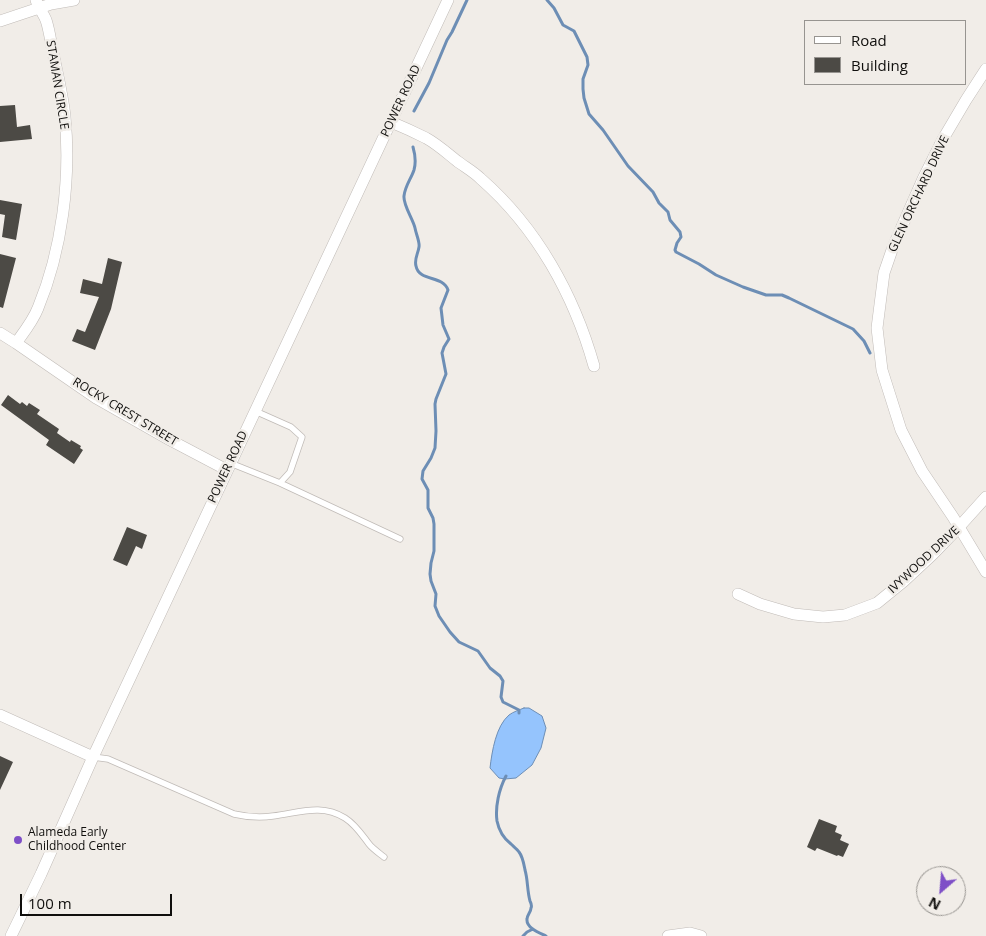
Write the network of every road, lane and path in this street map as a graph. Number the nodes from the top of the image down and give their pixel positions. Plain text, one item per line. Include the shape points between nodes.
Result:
1 (74, 0) edge
2 (448, 0) edge
3 (37, 4) edge
4 (0, 22) edge
5 (986, 69) edge
6 (391, 122) junction
7 (0, 333) edge
8 (16, 343) junction
9 (594, 366) dead end
10 (255, 411) junction
11 (229, 466) junction
12 (280, 482) junction
13 (986, 497) edge
14 (959, 527) junction
15 (400, 539) dead end
16 (986, 572) edge
17 (738, 594) dead end
18 (0, 715) edge
19 (93, 757) junction
20 (384, 857) dead end
21 (11, 936) edge
22 (668, 936) edge
23 (701, 936) edge

1 - 3 street
2 - 6 street, POWER ROAD
3 - 4 street
3 - 8 street, STAMAN CIRCLE via 46,20 65,116 66,180 61,223 48,280 38,309
5 - 14 street, GLEN ORCHARD DRIVE via 943,139 893,246 884,273 877,328 882,370 901,430 922,471
6 - 9 street via 427,139 480,178 524,224 540,244 575,310
6 - 10 street, POWER ROAD
7 - 8 street, ROCKY CREST STREET
8 - 11 street, ROCKY CREST STREET via 96,398
10 - 11 street, POWER ROAD
10 - 12 lane via 291,427 302,437 290,472
11 - 12 lane
11 - 19 street, POWER ROAD
12 - 15 lane
13 - 14 street, IVYWOOD DRIVE
14 - 16 street, GLEN ORCHARD DRIVE
14 - 17 street, IVYWOOD DRIVE via 877,603 845,615 794,614
18 - 19 street
19 - 20 lane via 108,760 234,814 271,816 322,809 336,813
19 - 21 street, POWER ROAD
22 - 23 street via 690,933

